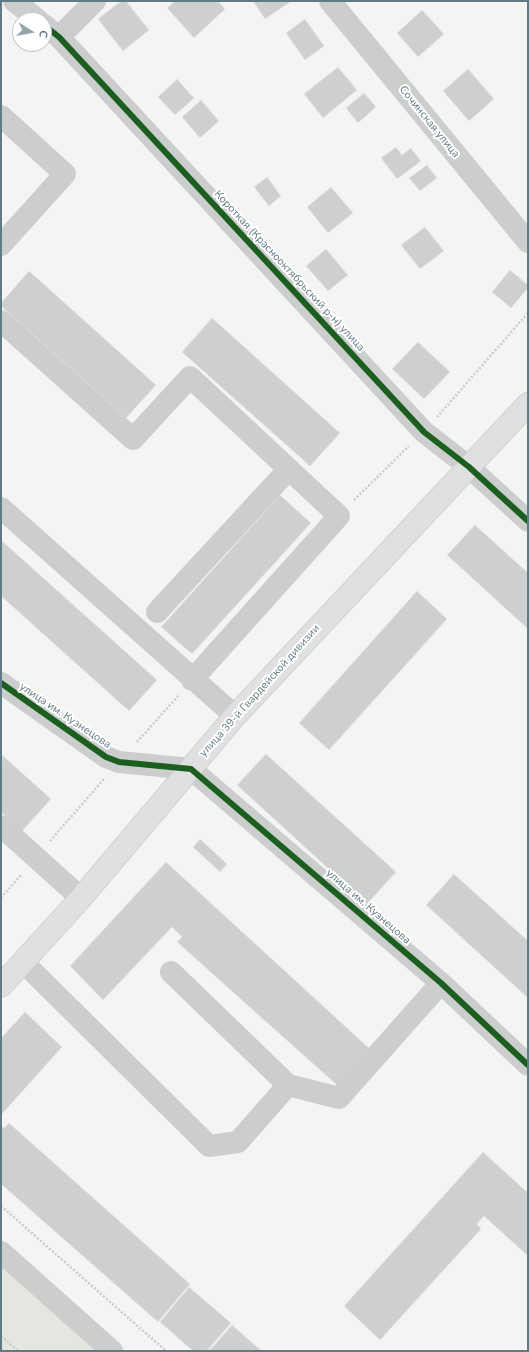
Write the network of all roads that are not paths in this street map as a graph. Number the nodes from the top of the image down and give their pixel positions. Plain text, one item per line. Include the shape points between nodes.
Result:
1 (14, 1) edge
2 (95, 1) edge
3 (330, 1) edge
4 (28, 12) edge
5 (52, 31) edge
6 (1, 116) edge
7 (528, 242) edge
8 (1, 245) edge
9 (1, 321) edge
10 (528, 404) edge
11 (469, 467) junction
12 (288, 469) junction
13 (1, 508) edge
14 (528, 521) edge
15 (157, 612) dead end
16 (192, 680) junction
17 (1, 683) edge
18 (235, 716) junction
19 (191, 769) junction
20 (1, 826) edge
21 (82, 898) junction
22 (23, 962) junction
23 (171, 972) dead end
24 (441, 983) junction
25 (1, 986) edge
26 (528, 1065) edge
27 (288, 1085) junction
28 (1, 1252) edge
29 (112, 1351) edge

1 - 4 street
2 - 5 street
3 - 7 street, Сочинская улица
5 - 11 street, Короткая (Краснооктябрьский р-н) улица via 424,432
6 - 8 street via 65,174
9 - 12 street via 133,439 190,377
10 - 11 main road, улица 39-й Гвардейской дивизии
11 - 14 street, Короткая (Краснооктябрьский р-н) улица
11 - 18 main road, улица 39-й Гвардейской дивизии
12 - 15 street
12 - 16 street via 339,516
13 - 16 street
16 - 18 street
17 - 19 street, улица им. Кузнецова via 106,757 119,762
18 - 19 main road, улица 39-й Гвардейской дивизии
19 - 21 main road, улица 39-й Гвардейской дивизии
19 - 24 street, улица им. Кузнецова
20 - 21 street
21 - 22 main road, улица 39-й Гвардейской дивизии
22 - 25 main road, улица 39-й Гвардейской дивизии
22 - 27 street via 209,1146 238,1142
23 - 27 street
24 - 26 street, улица им. Кузнецова
24 - 27 street via 339,1098
28 - 29 street

